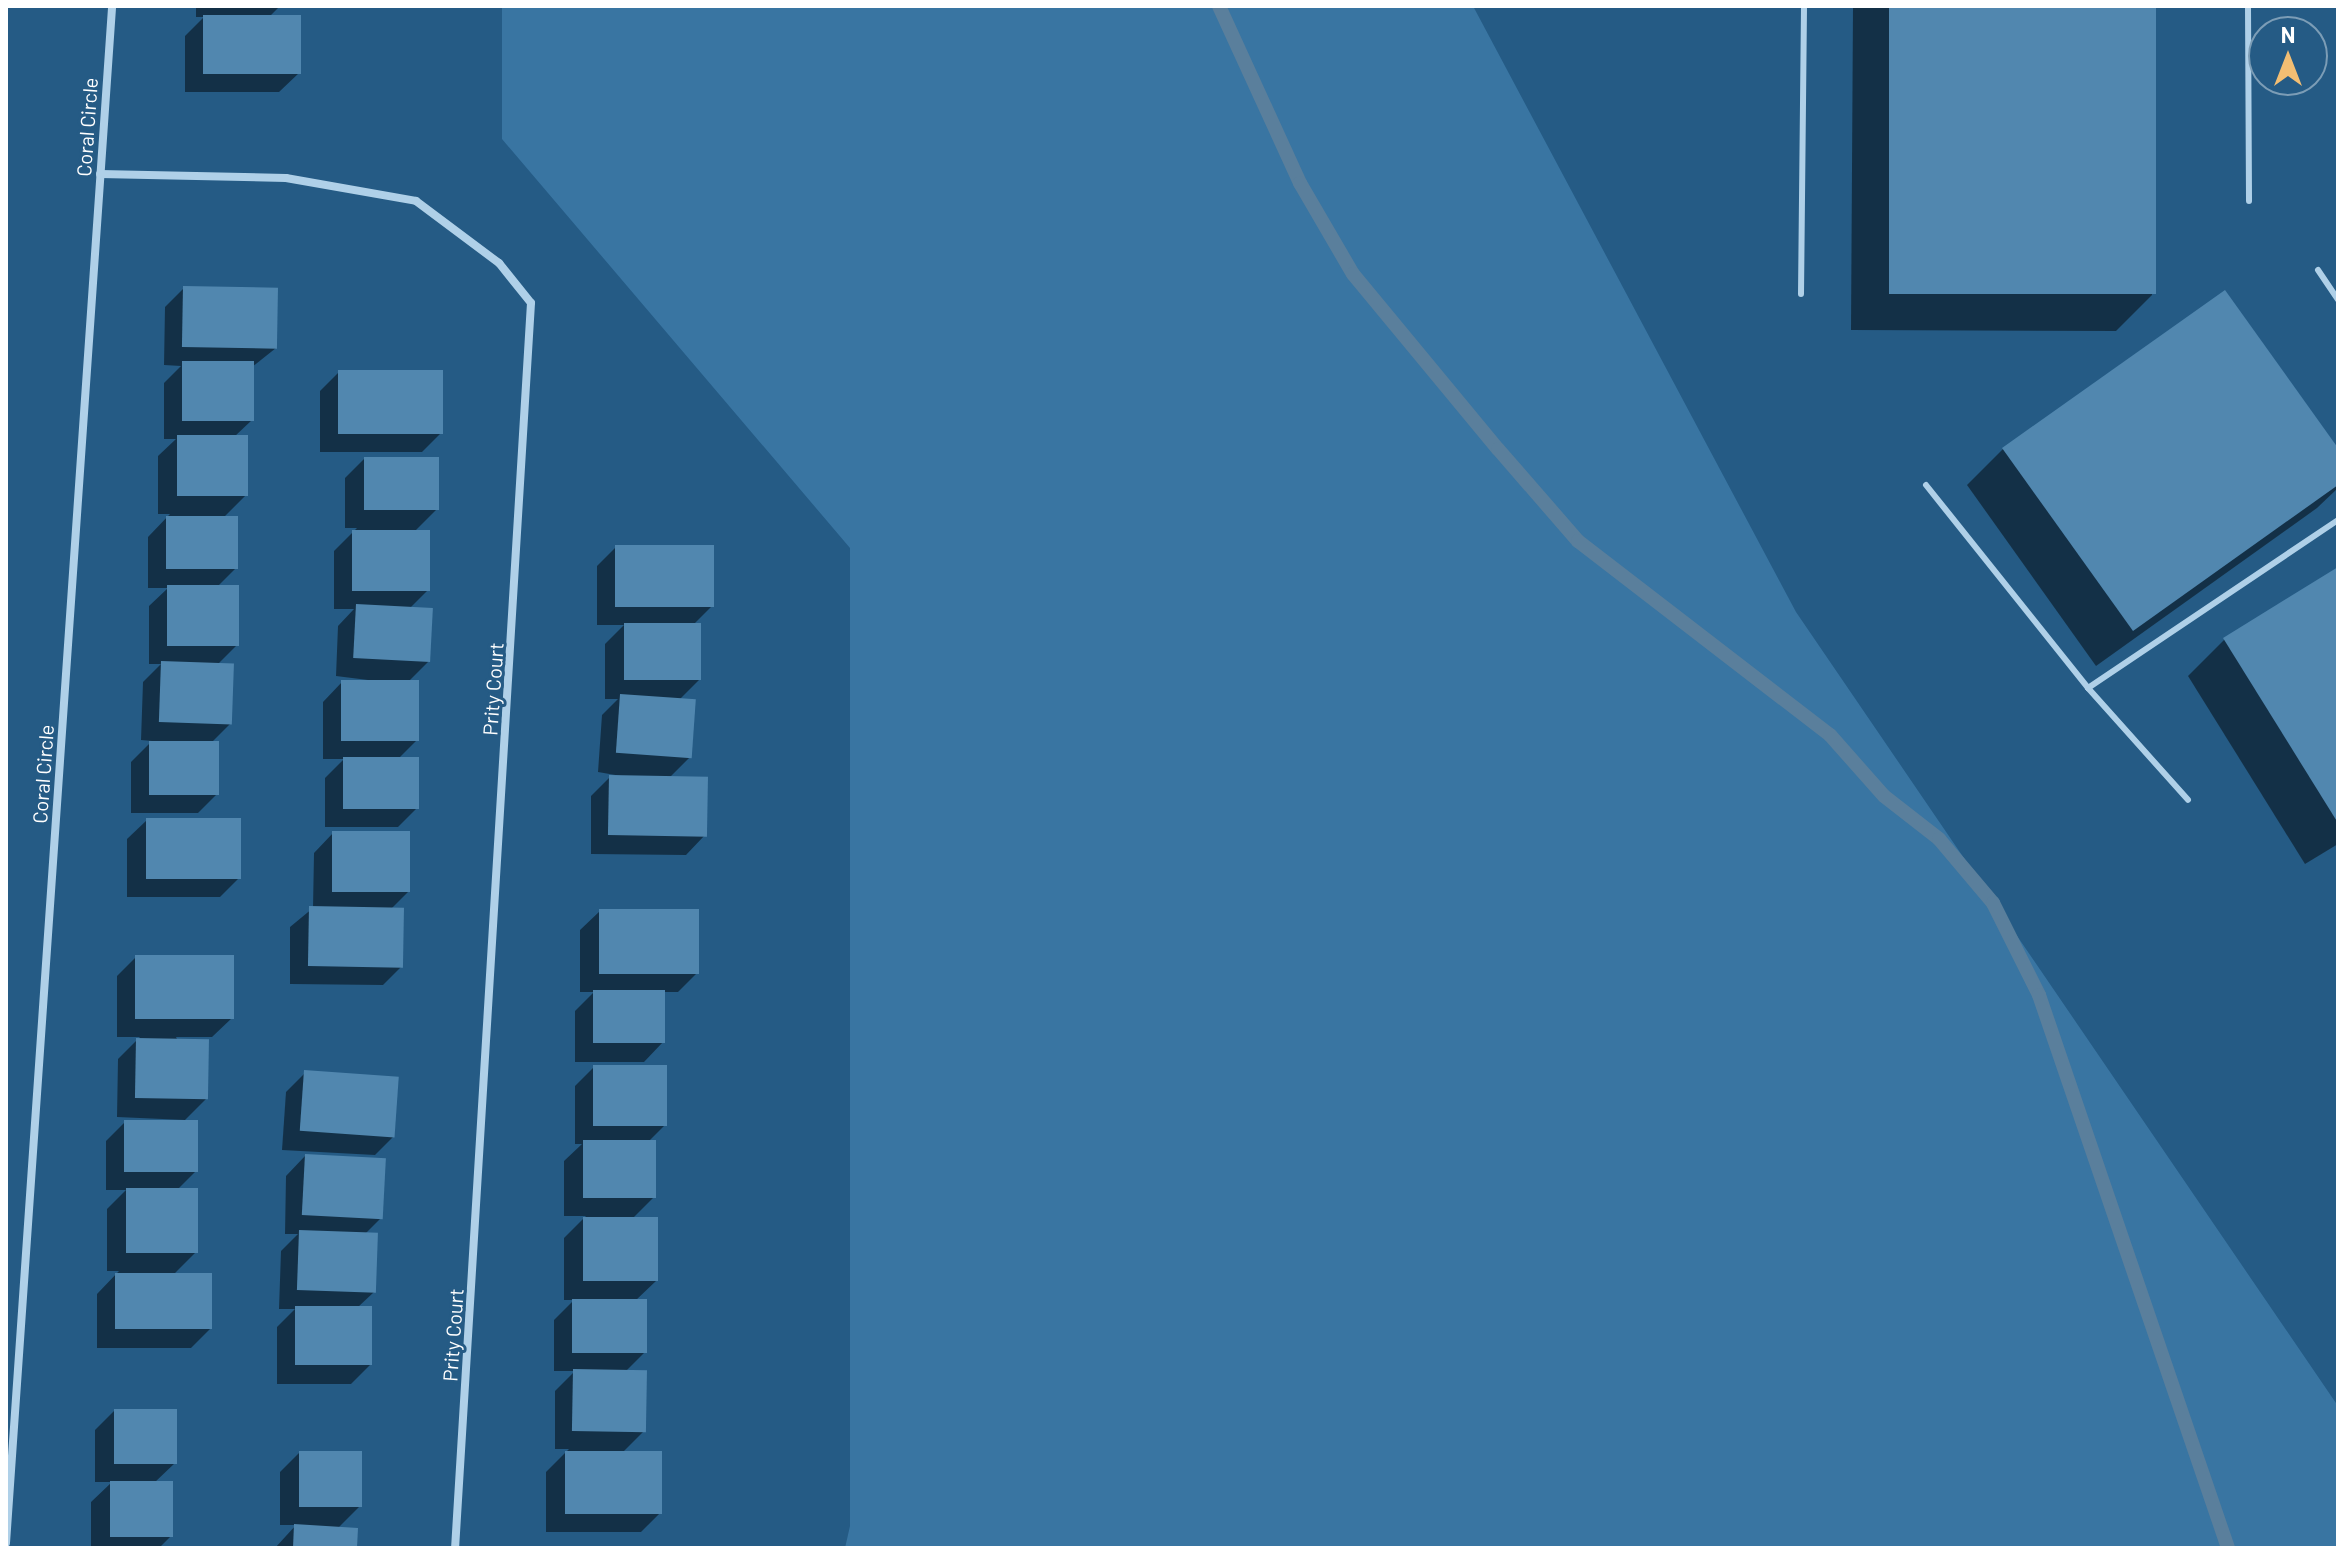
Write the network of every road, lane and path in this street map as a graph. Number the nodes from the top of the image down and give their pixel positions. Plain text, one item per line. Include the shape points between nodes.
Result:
1 (112, 6) edge
2 (1804, 6) edge
3 (2248, 6) edge
4 (100, 174) junction
5 (2249, 201) dead end
6 (2318, 270) dead end
7 (1801, 294) dead end
8 (2338, 300) edge
9 (1926, 485) dead end
10 (2338, 520) edge
11 (2088, 688) junction
12 (2188, 800) dead end
13 (6, 1543) edge
14 (455, 1548) edge

1 - 4 street, Coral Circle
2 - 7 lane
3 - 5 lane
4 - 13 street, Coral Circle
4 - 14 street, Prity Court via 286,178 416,201 499,263 531,303
6 - 8 lane
9 - 11 lane
10 - 11 lane
11 - 12 lane

